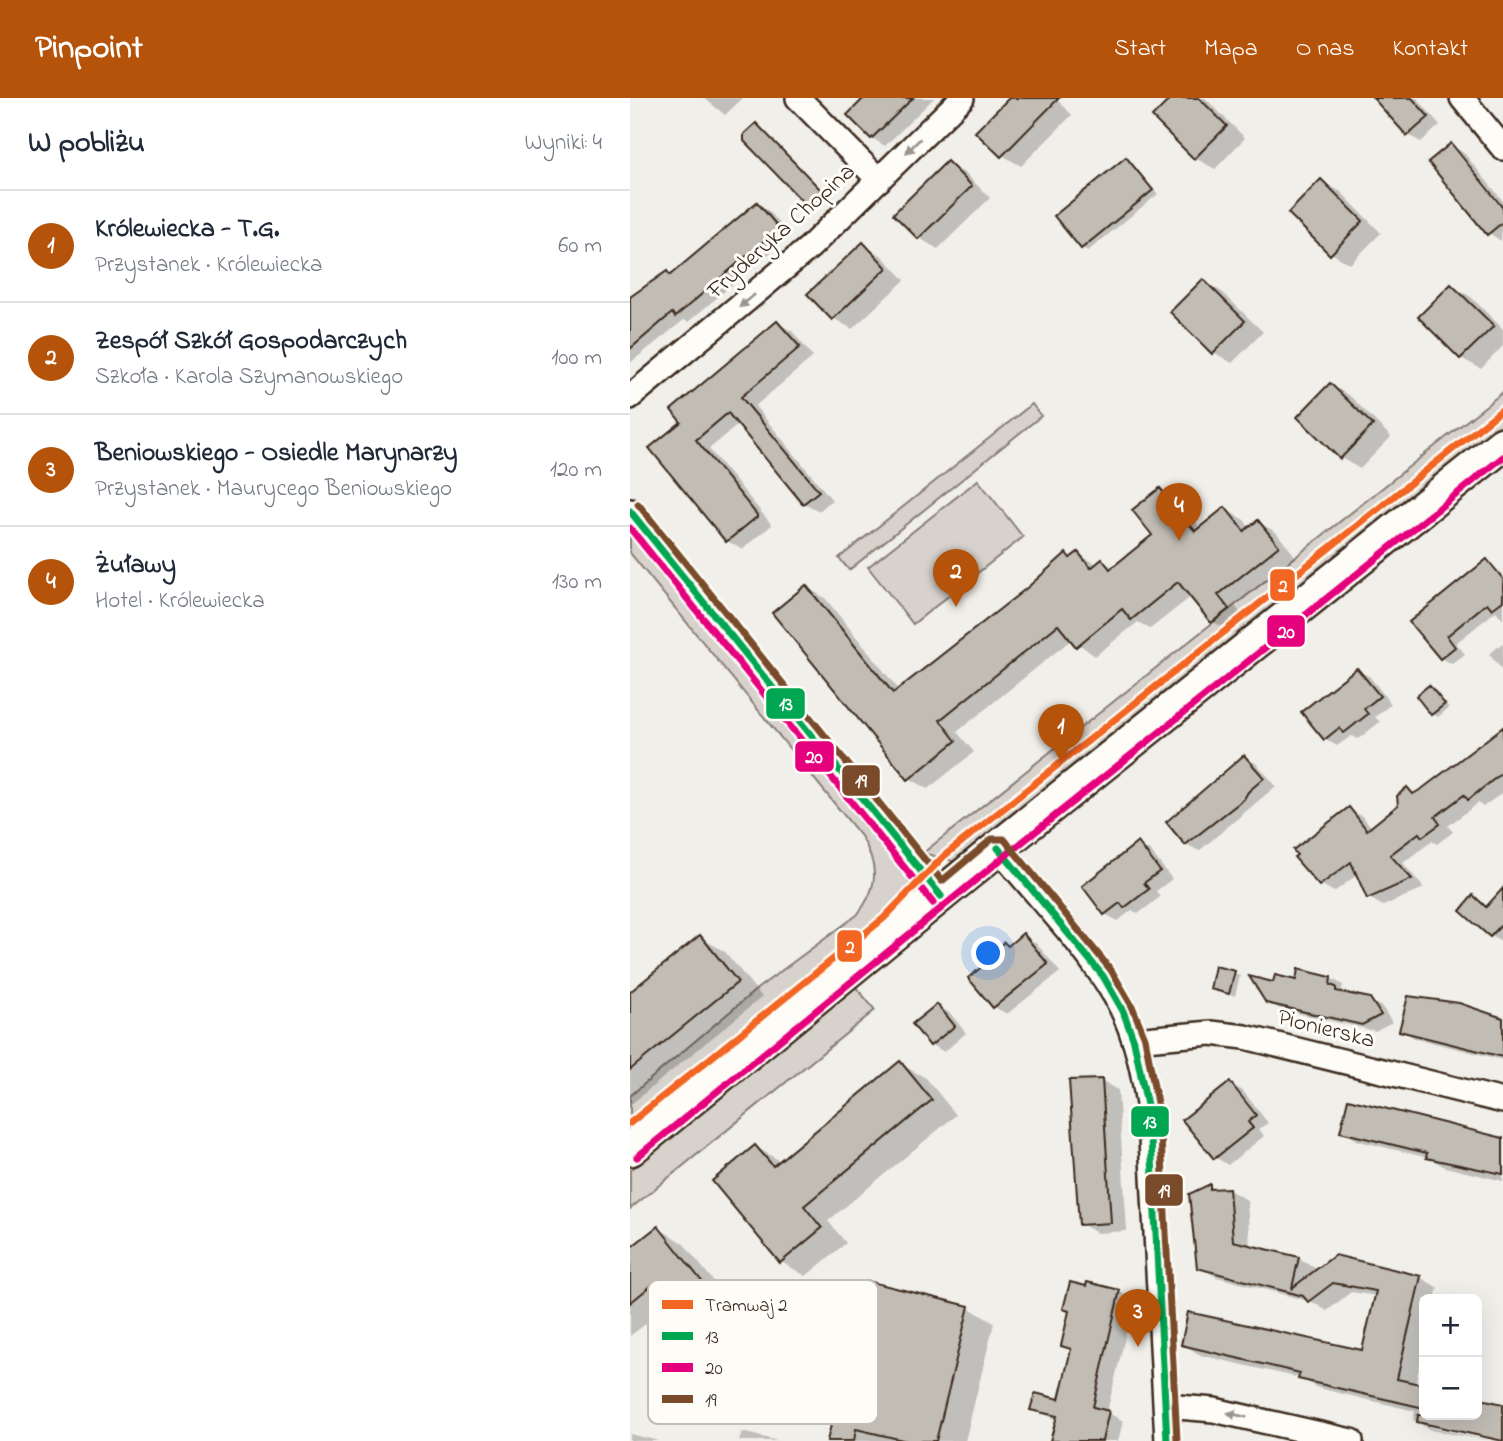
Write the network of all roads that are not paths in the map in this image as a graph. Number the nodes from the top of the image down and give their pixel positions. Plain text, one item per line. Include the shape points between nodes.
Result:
1 (798, 98) edge
2 (962, 98) edge
3 (1462, 98) edge
4 (1503, 148) edge
5 (879, 180) junction
6 (630, 397) edge
7 (1503, 444) edge
8 (630, 511) edge
9 (999, 848) junction
10 (941, 896) junction
11 (1134, 1040) junction
12 (1503, 1101) edge
13 (630, 1149) edge
14 (1166, 1406) junction
15 (1167, 1441) edge
16 (1351, 1441) edge

1 - 5 street
2 -> 5 street, Fryderyka Chopina
3 - 4 street
5 -> 6 street, Fryderyka Chopina via 810,247
7 - 9 main road
8 - 10 street
9 - 10 main road
9 - 11 street via 1101,975
10 - 13 main road
11 - 12 street, Pionierska via 1211,1033 1245,1037
11 - 14 street via 1150,1120
14 - 15 street
16 -> 14 street via 1214,1410

